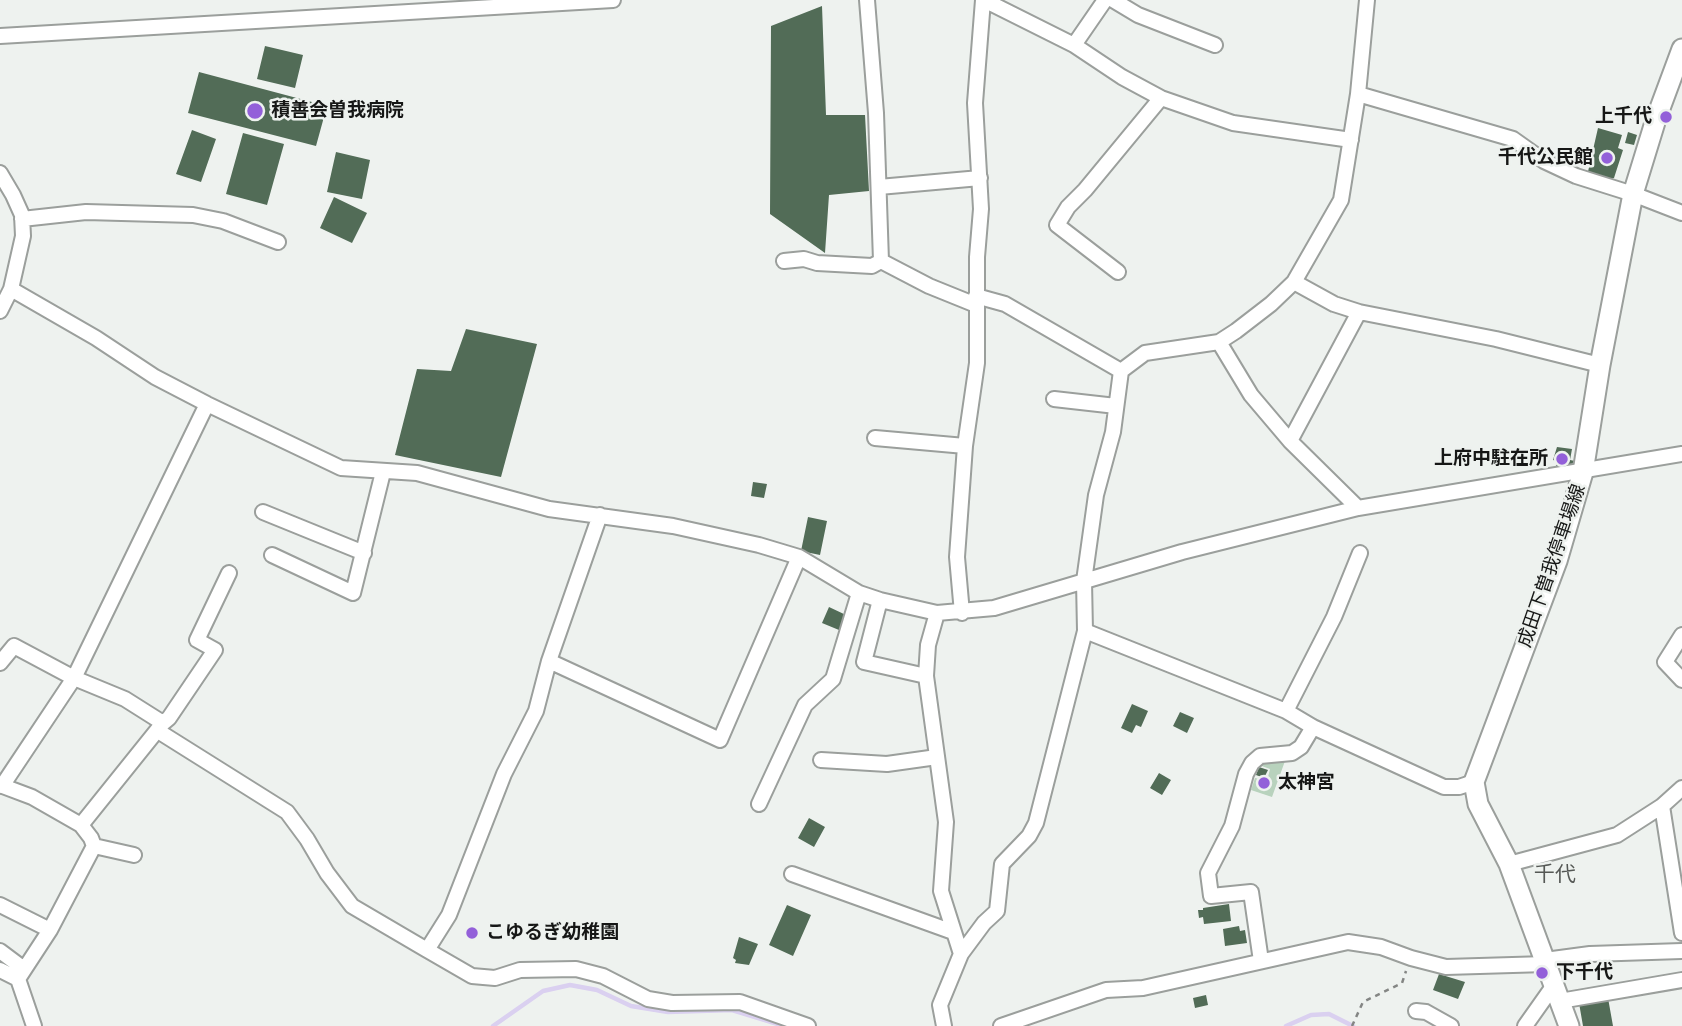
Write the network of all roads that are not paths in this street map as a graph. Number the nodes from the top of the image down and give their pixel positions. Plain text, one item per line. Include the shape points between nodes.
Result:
1 (613, 0) edge
2 (867, 0) edge
3 (984, 0) edge
4 (1105, 0) edge
5 (1113, 0) edge
6 (1367, 0) edge
7 (505, 3) edge
8 (0, 36) edge
9 (1074, 45) junction
10 (1215, 45) dead end
11 (1681, 57) edge
12 (1358, 94) junction
13 (1161, 98) junction
14 (1352, 140) junction
15 (0, 173) edge
16 (980, 178) junction
17 (879, 187) junction
18 (1633, 194) junction
19 (1682, 213) edge
20 (22, 219) junction
21 (278, 243) dead end
22 (784, 261) dead end
23 (881, 261) junction
24 (1118, 271) dead end
25 (1294, 282) junction
26 (10, 289) junction
27 (976, 301) junction
28 (0, 311) edge
29 (1359, 312) junction
30 (1219, 342) junction
31 (1600, 365) junction
32 (1121, 371) junction
33 (1054, 398) dead end
34 (206, 404) junction
35 (1116, 406) junction
36 (875, 438) dead end
37 (1290, 440) junction
38 (965, 446) junction
39 (1682, 454) edge
40 (383, 472) junction
41 (1583, 472) junction
42 (1357, 508) junction
43 (263, 512) dead end
44 (600, 515) junction
45 (364, 553) junction
46 (1360, 553) dead end
47 (272, 555) dead end
48 (799, 557) junction
49 (229, 573) dead end
50 (1084, 581) junction
51 (859, 593) junction
52 (880, 600) junction
53 (937, 613) junction
54 (962, 613) junction
55 (1085, 631) junction
56 (1682, 635) edge
57 (550, 660) junction
58 (0, 663) edge
59 (926, 676) junction
60 (74, 678) junction
61 (1682, 680) edge
62 (1286, 711) junction
63 (161, 727) junction
64 (1313, 727) junction
65 (937, 757) junction
66 (821, 760) dead end
67 (1474, 782) junction
68 (1, 785) edge
69 (1682, 789) edge
70 (759, 804) dead end
71 (1662, 806) junction
72 (80, 825) junction
73 (94, 846) junction
74 (134, 855) dead end
75 (1509, 864) junction
76 (792, 874) dead end
77 (1679, 887) edge
78 (0, 905) edge
79 (50, 930) junction
80 (953, 932) junction
81 (1682, 933) edge
82 (427, 950) junction
83 (0, 951) edge
84 (1682, 951) edge
85 (961, 954) junction
86 (1261, 958) junction
87 (1546, 962) junction
88 (0, 970) edge
89 (21, 974) junction
90 (1682, 980) edge
91 (1557, 993) junction
92 (1416, 1011) dead end
93 (34, 1026) edge
94 (808, 1026) edge
95 (944, 1026) edge
96 (1001, 1026) edge
97 (1451, 1026) edge
98 (1525, 1026) edge
99 (1569, 1026) edge

1 - 7 street
2 - 17 street
3 - 9 street
3 - 16 street via 975,103
4 - 9 street
5 - 10 street via 1138,15
6 - 12 street
7 - 8 street
9 - 13 street
11 - 18 main road, 成田下曽我停車場線
12 - 14 street
12 - 18 street via 1513,139 1576,176
13 - 14 street via 1233,122
13 - 24 street via 1068,206 1057,225
14 - 25 street via 1341,200
15 - 20 street
16 - 17 street
16 - 27 street
17 - 23 street
18 - 19 street
18 - 31 main road, 成田下曽我停車場線
20 - 21 street via 86,212 193,215 223,221
20 - 26 street via 23,236
22 - 23 street via 872,266
23 - 27 street via 929,286
25 - 29 street
25 - 30 street
26 - 28 street
26 - 34 street
27 - 32 street via 1005,304
27 - 38 street via 976,363
29 - 31 street
29 - 37 street
30 - 32 street via 1145,353
30 - 37 street via 1251,395
31 - 41 main road, 成田下曽我停車場線
32 - 35 street
33 - 35 street
34 - 40 street via 341,468
34 - 60 street
35 - 50 street
36 - 38 street
37 - 42 street
38 - 54 street via 957,557
39 - 41 street
40 - 44 street via 417,473 550,509
40 - 45 street
41 - 42 street
41 - 67 main road, 成田下曽我停車場線 via 1557,561
42 - 50 street
43 - 45 street
44 - 48 street via 673,526
44 - 57 street
45 - 47 street via 354,593
46 - 62 street via 1335,617
48 - 51 street
48 - 57 street via 720,740
49 - 63 street via 197,640 215,650
50 - 54 street
50 - 55 street
51 - 52 street
51 - 70 street via 833,678 805,705
52 - 53 street
52 - 59 street via 864,662
53 - 54 street
53 - 59 street
55 - 62 street
55 - 85 street via 1036,823 1002,864 998,911
56 - 61 street via 1665,662
57 - 82 street via 536,711 504,774 449,915
58 - 60 street via 14,646
59 - 65 street
60 - 63 street via 125,699
60 - 68 street
62 - 64 street
63 - 72 street
63 - 82 street via 287,812 352,905
64 - 67 street via 1444,787
64 - 86 street via 1292,753 1260,756 1252,763 1232,826 1208,873 1211,897 1251,892
65 - 66 street via 887,764
65 - 80 street via 946,822 941,891
67 - 75 main road via 1478,804
68 - 72 street
69 - 71 street
71 - 75 street via 1617,835
71 - 77 street
72 - 73 street
73 - 74 street
73 - 79 street
75 - 87 main road
76 - 80 street
77 - 81 street
78 - 79 street
79 - 89 street
80 - 85 street
82 - 94 street via 472,976 495,978 520,970 576,969 603,976 649,999 740,1002
83 - 89 street
84 - 87 street via 1590,954
85 - 95 street via 940,1005
86 - 87 street via 1348,942 1446,967
86 - 96 street via 1143,988 1106,990
87 - 91 main road
88 - 89 street
89 - 93 street
90 - 91 street
91 - 98 street
91 - 99 main road
92 - 97 street

